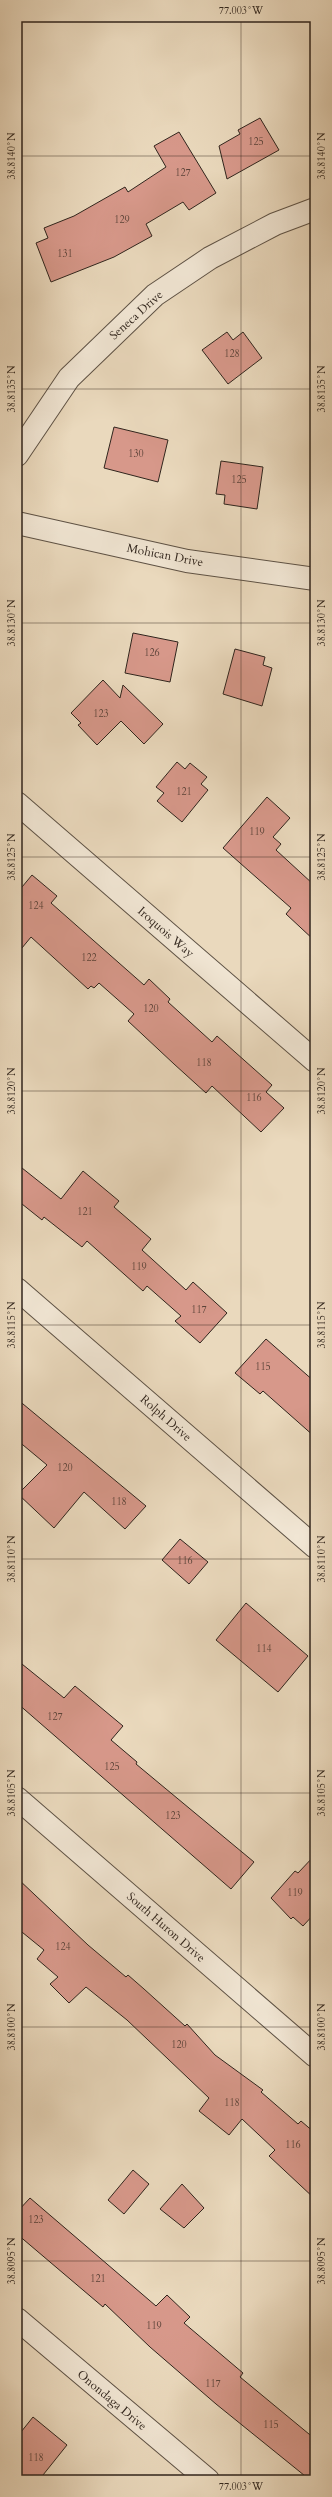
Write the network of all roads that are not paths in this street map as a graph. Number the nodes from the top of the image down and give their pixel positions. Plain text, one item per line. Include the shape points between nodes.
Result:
1 (315, 209) edge
2 (17, 455) edge
3 (17, 522) edge
4 (315, 579) edge
5 (17, 803) edge
6 (315, 1061) edge
7 (17, 1289) edge
8 (315, 1547) edge
9 (17, 1798) edge
10 (315, 2056) edge
11 (17, 2320) edge
12 (208, 2480) edge

1 - 2 street, Seneca Drive via 275,224 210,258 155,295 69,378
3 - 4 street, Mohican Drive via 187,561
5 - 6 street, Iroquois Way
7 - 8 street, Rolph Drive
9 - 10 street, South Huron Drive
11 - 12 street, Onondaga Drive

